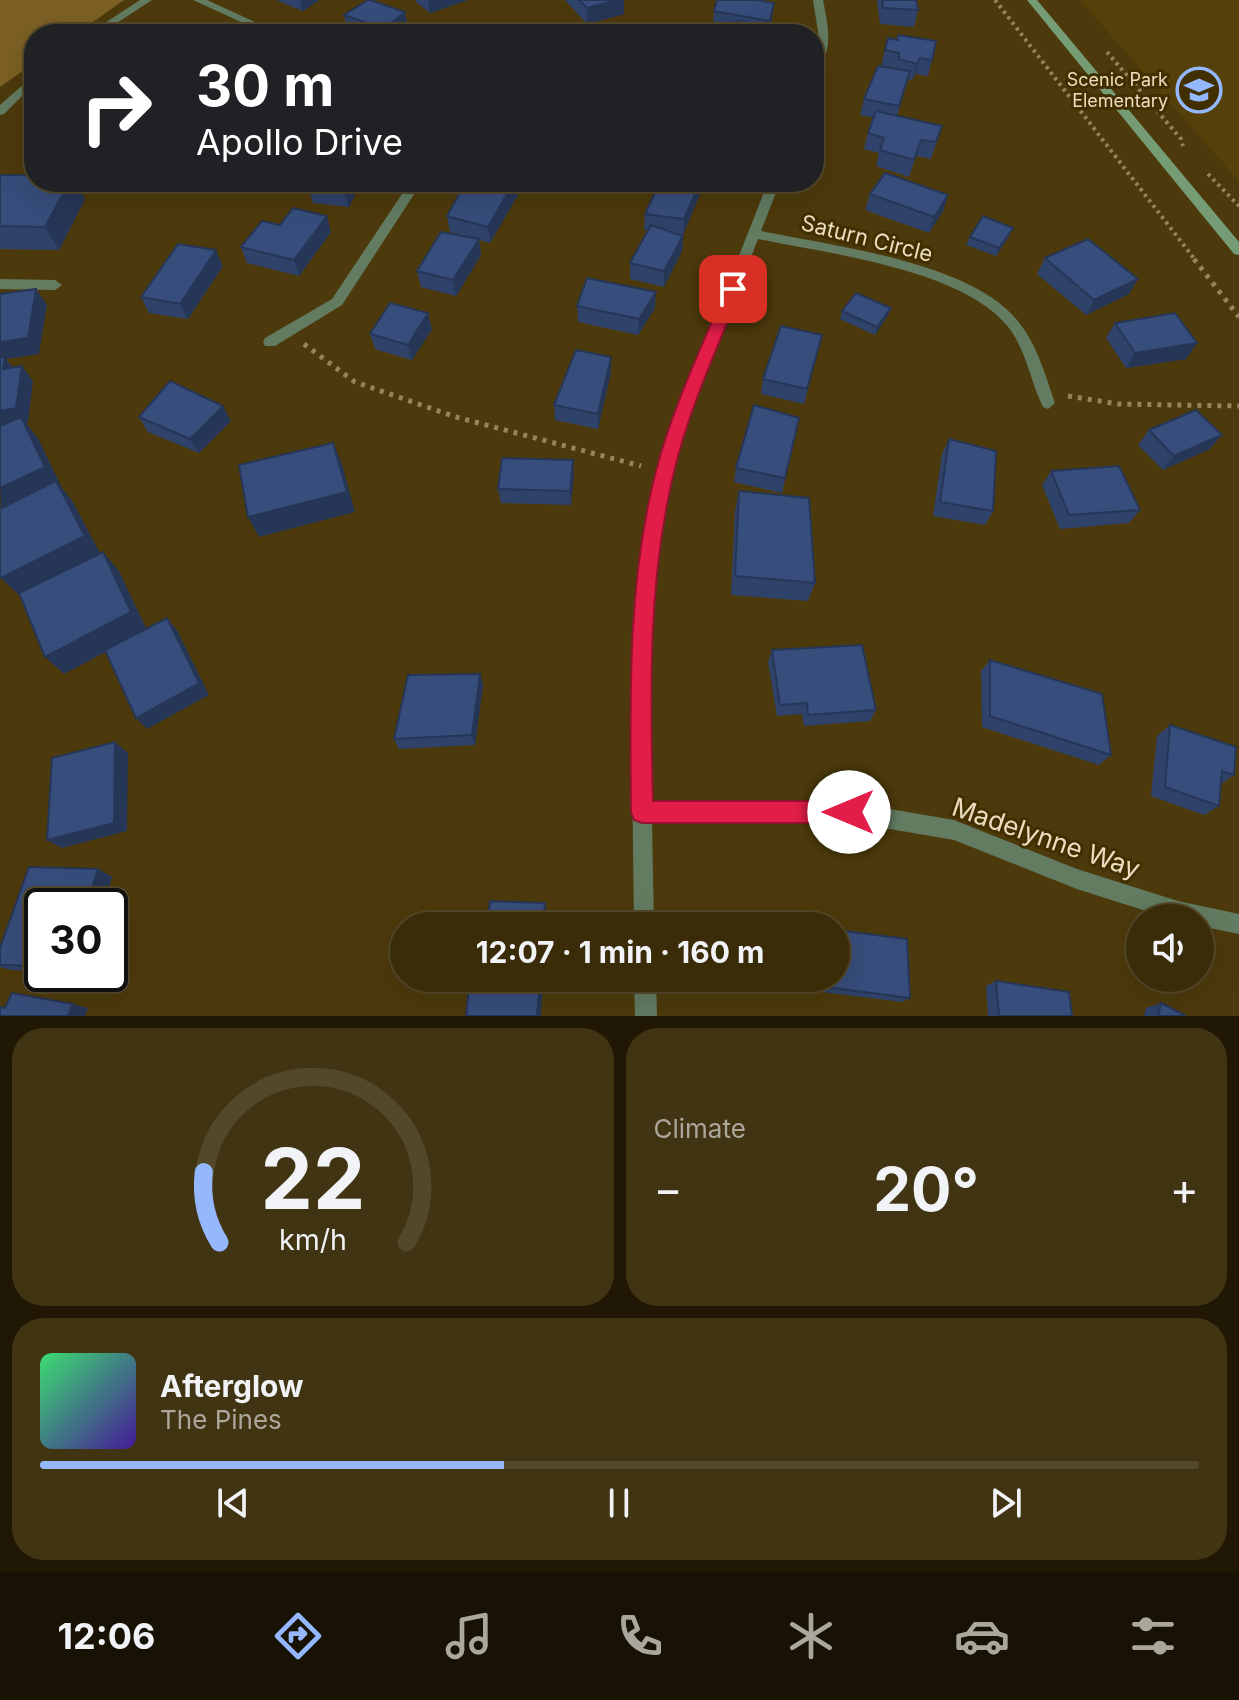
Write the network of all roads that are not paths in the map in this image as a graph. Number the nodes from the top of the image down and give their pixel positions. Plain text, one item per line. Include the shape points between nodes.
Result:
1 (147, 0) edge
2 (198, 0) edge
3 (818, 0) edge
4 (1032, 0) edge
5 (109, 24) edge
6 (253, 24) edge
7 (822, 24) edge
8 (24, 88) edge
9 (0, 112) edge
10 (409, 192) edge
11 (770, 192) edge
12 (755, 234) junction
13 (1239, 251) edge
14 (0, 284) edge
15 (55, 285) dead end
16 (270, 342) dead end
17 (1046, 398) road end
18 (642, 812) junction
19 (644, 912) edge
20 (1239, 924) edge
21 (645, 992) edge
22 (646, 1016) edge

1 - 5 street
2 - 6 street
3 - 7 street
4 - 13 street
8 - 9 street
10 - 16 street via 337,302
11 - 12 street
12 - 17 street, Saturn Circle via 919,271 976,294 1006,316 1029,349
12 - 18 street via 665,471 647,573 640,688
14 - 15 street
18 - 19 street
18 - 20 street, Madelynne Way via 849,812 954,830 1077,879
21 - 22 street

